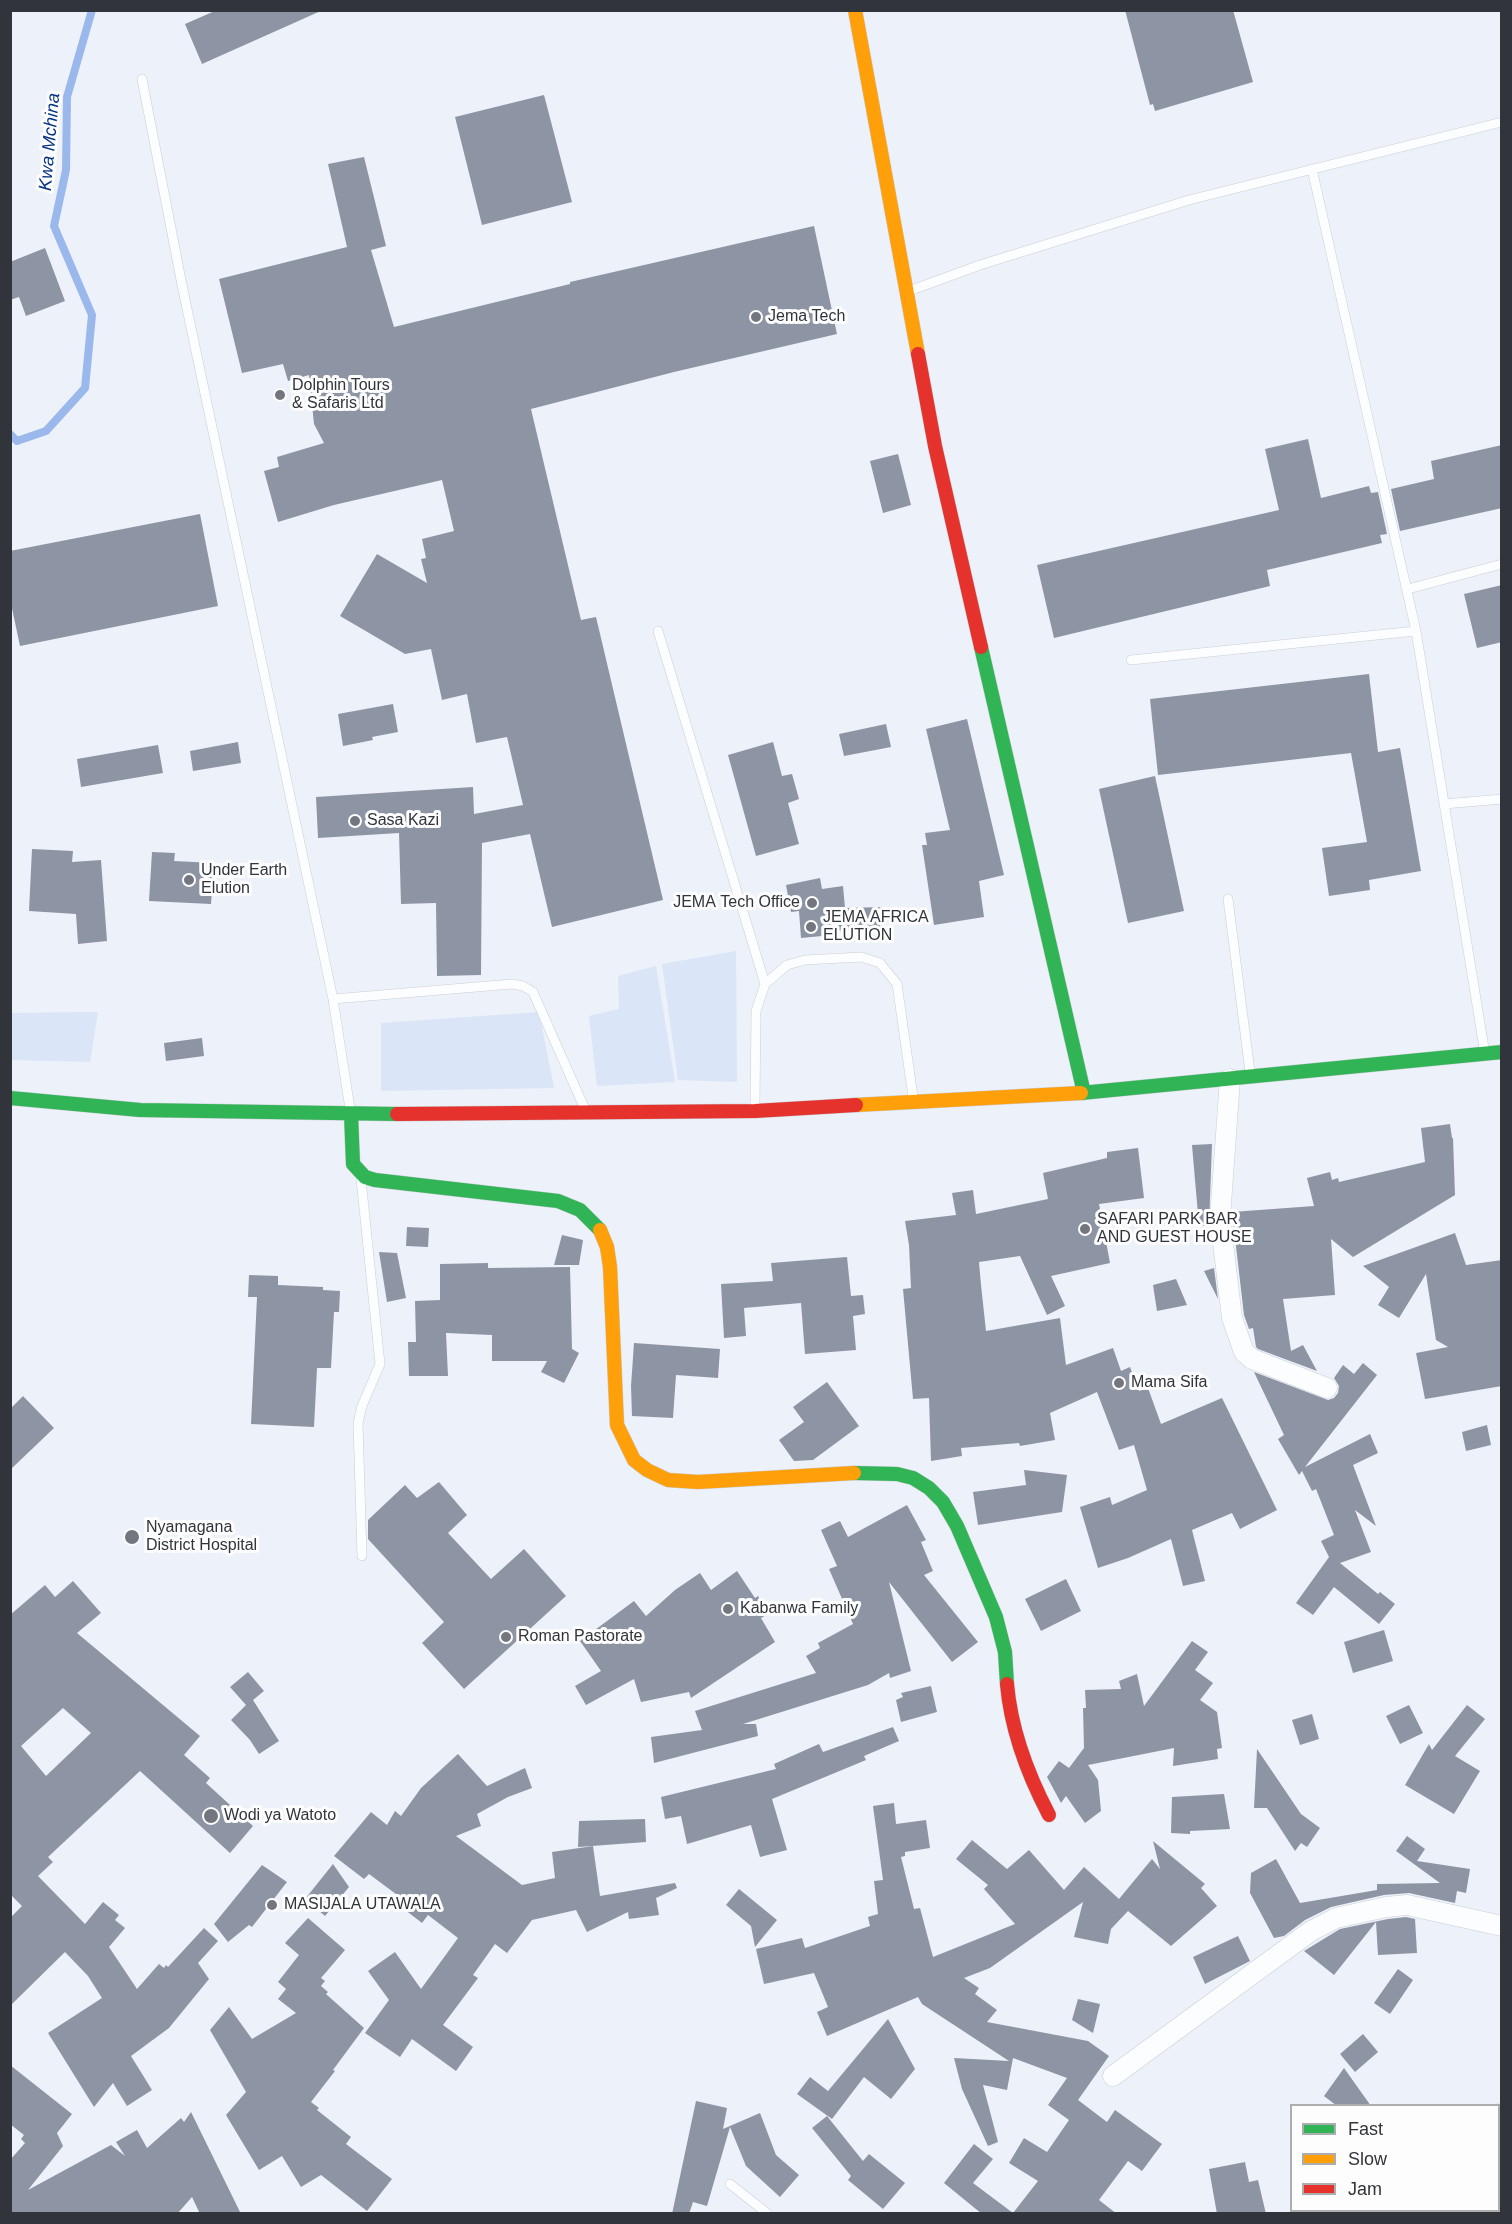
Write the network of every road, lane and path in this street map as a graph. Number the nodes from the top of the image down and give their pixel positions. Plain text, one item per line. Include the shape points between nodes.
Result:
1 (855, 10) edge
2 (142, 79) dead end
3 (1502, 122) edge
4 (1312, 169) junction
5 (907, 292) junction
6 (1502, 564) edge
7 (1408, 589) junction
8 (658, 631) dead end
9 (1416, 631) junction
10 (1131, 660) dead end
11 (1502, 799) edge
12 (1444, 804) junction
13 (1228, 899) dead end
14 (765, 984) junction
15 (333, 999) junction
16 (1502, 1052) edge
17 (1485, 1054) junction
18 (1250, 1077) junction
19 (1230, 1079) junction
20 (1083, 1093) junction
21 (10, 1098) edge
22 (914, 1103) junction
23 (755, 1111) junction
24 (587, 1112) junction
25 (351, 1114) junction
26 (360, 1173) junction
27 (1327, 1388) dead end
28 (362, 1556) dead end
29 (1049, 1815) dead end
30 (1502, 1926) edge
31 (1113, 2076) dead end
32 (730, 2184) dead end
33 (768, 2214) edge

1 - 5 main road
2 - 15 lane
3 - 4 lane
4 - 5 lane via 1189,200 980,265
4 - 7 lane
5 - 20 main road via 935,447
6 - 7 lane
7 - 9 lane
8 - 14 lane
9 - 10 lane
9 - 12 lane
11 - 12 lane
12 - 17 lane
13 - 18 lane
14 - 22 lane via 787,965 805,960 861,957 880,963 897,984
14 - 23 lane via 756,1011
15 - 24 lane via 523,986 533,992
15 - 25 lane
16 - 17 main road
17 - 18 main road
18 - 19 main road
19 - 20 main road
19 - 27 street via 1220,1218 1232,1318 1244,1352 1252,1359
20 - 22 main road
21 - 25 main road via 140,1110
22 - 23 main road
23 - 24 main road
24 - 25 main road
25 - 26 main road via 353,1164
26 - 28 lane via 380,1364 358,1423
26 - 29 main road via 375,1180 558,1201 592,1220 603,1233 610,1267 617,1425 634,1460 647,1470 668,1480 698,1482 870,1472 913,1478 929,1488 957,1526 996,1617 1005,1652 1016,1737 1030,1779
30 - 31 street via 1407,1905 1336,1918 1311,1931
32 - 33 lane

